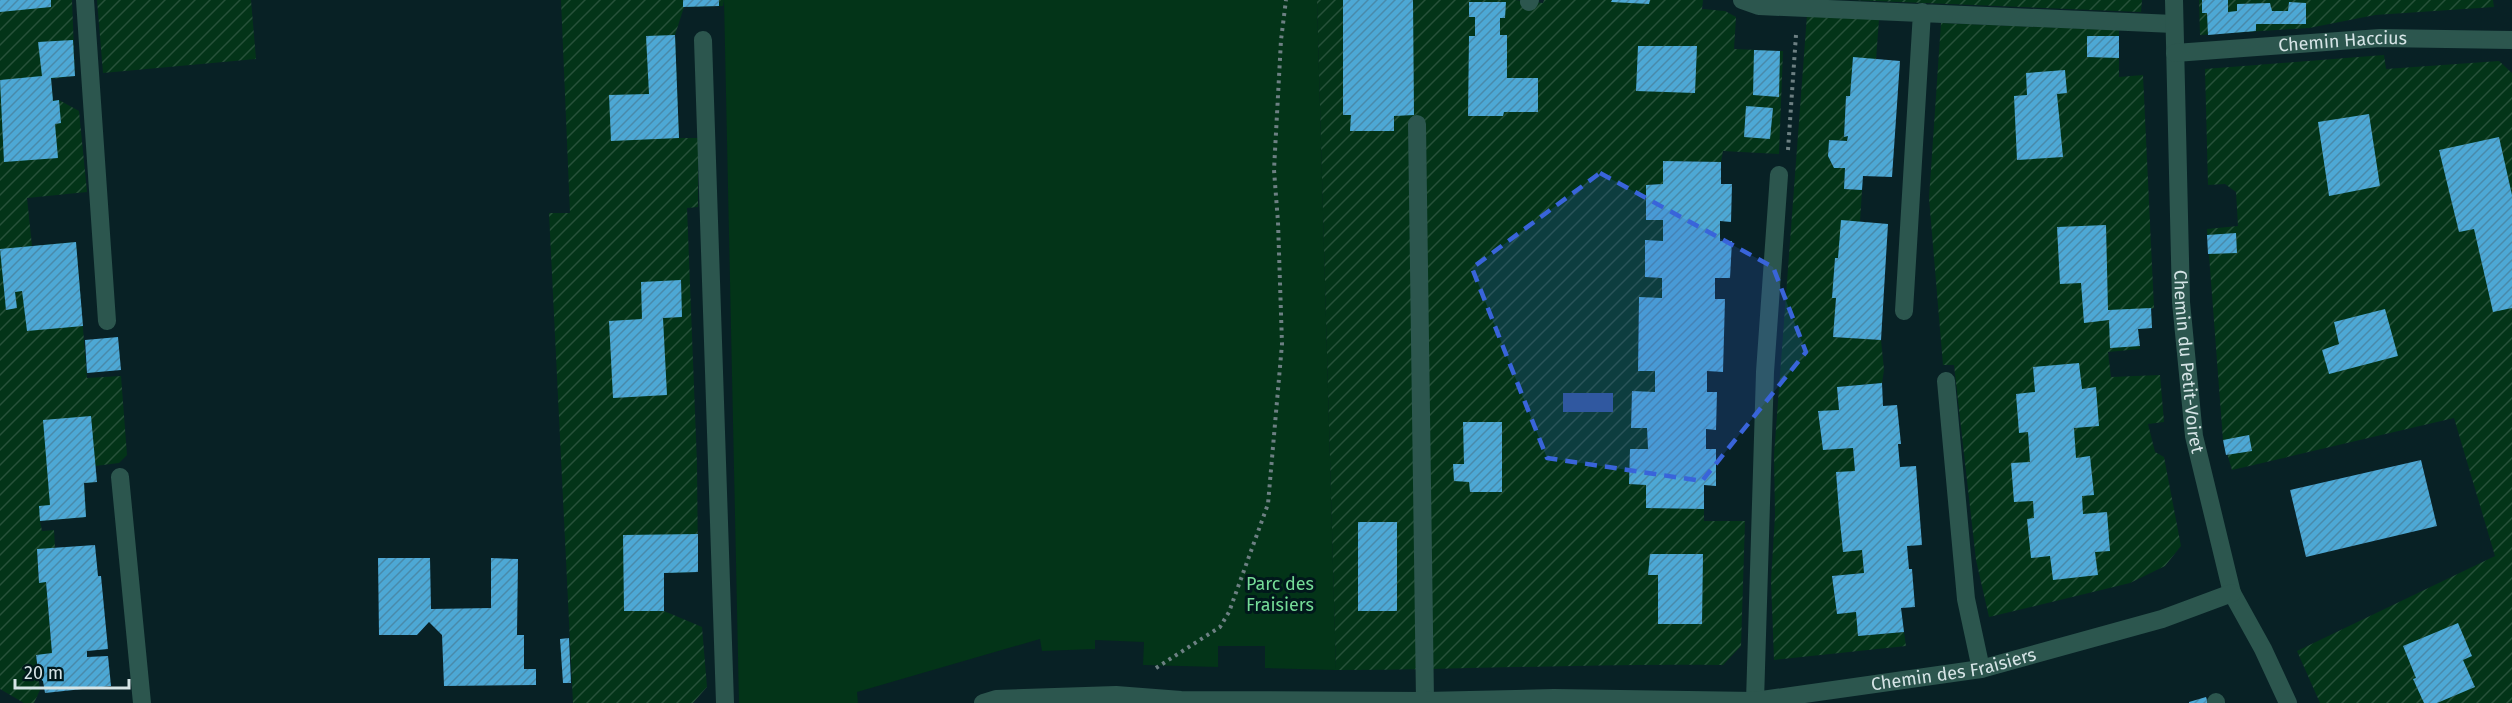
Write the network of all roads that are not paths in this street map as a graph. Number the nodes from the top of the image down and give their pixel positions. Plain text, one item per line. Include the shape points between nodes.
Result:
1 (85, 0) edge
2 (1742, 0) edge
3 (2174, 0) edge
4 (1922, 12) junction
5 (2174, 24) junction
6 (703, 40) dead end
7 (2512, 40) edge
8 (2175, 53) junction
9 (1418, 124) dead end
10 (1779, 176) road end
11 (1904, 311) dead end
12 (107, 321) dead end
13 (1946, 381) dead end
14 (120, 477) dead end
15 (2232, 593) junction
16 (1981, 669) junction
17 (1116, 699) edge
18 (1755, 700) junction
19 (1425, 701) junction
20 (142, 703) edge
21 (725, 703) edge
22 (983, 703) edge
23 (2288, 703) edge

1 - 12 street
2 - 4 street via 1760,6
3 - 5 street, Chemin du Petit-Voiret
4 - 5 street
4 - 11 street
5 - 8 street, Chemin du Petit-Voiret
6 - 21 street
7 - 8 street, Chemin Haccius via 2380,38
8 - 15 street, Chemin du Petit-Voiret via 2181,302 2194,436
9 - 19 street
10 - 18 street via 1765,372
13 - 16 street via 1966,599
14 - 20 street
15 - 16 street, Chemin des Fraisiers via 2162,620
15 - 23 street, Chemin du Petit-Voiret
16 - 18 street, Chemin des Fraisiers
17 - 19 street, Chemin des Fraisiers
17 - 22 street, Chemin des Fraisiers via 996,699
18 - 19 street, Chemin des Fraisiers

